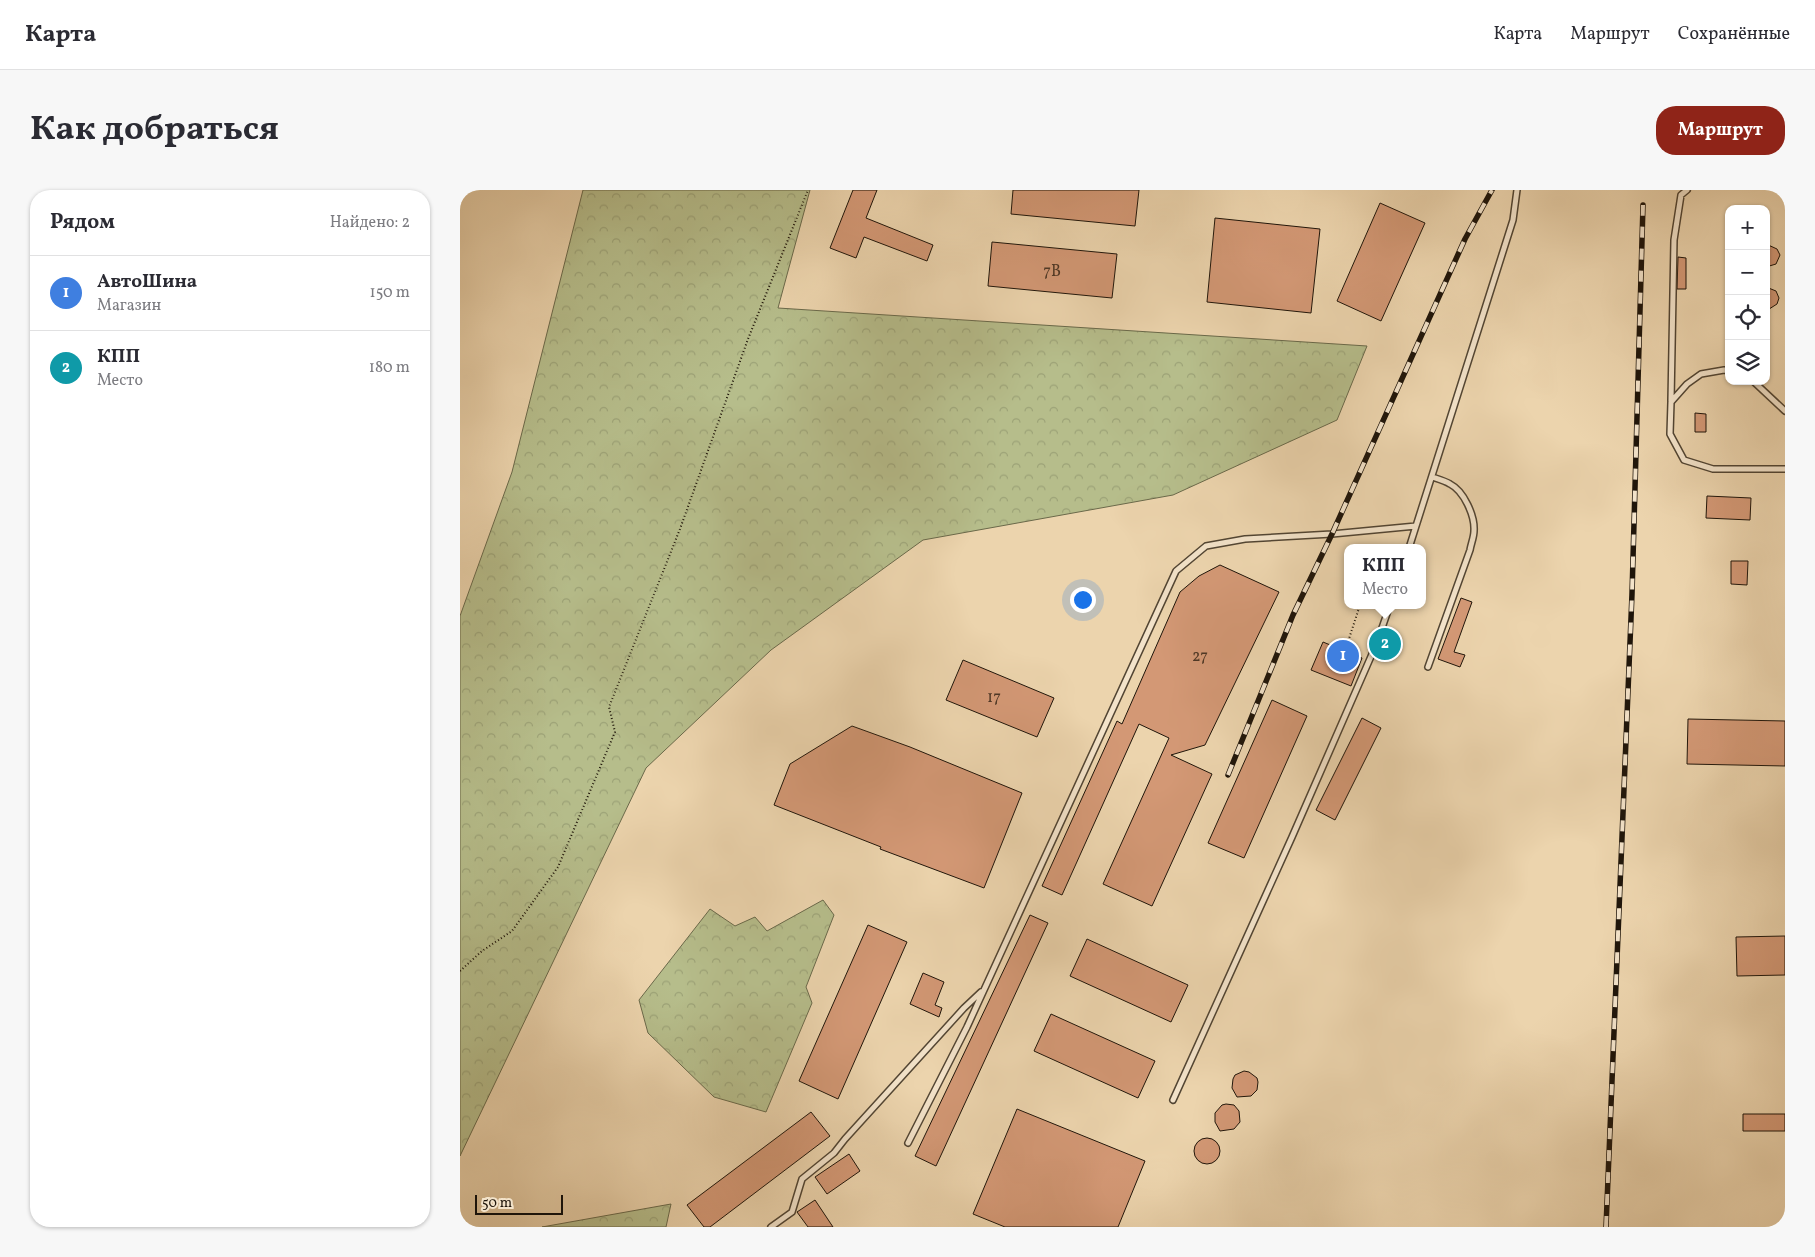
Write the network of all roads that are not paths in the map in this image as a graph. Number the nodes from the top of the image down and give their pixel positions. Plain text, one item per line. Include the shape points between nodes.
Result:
1 (1517, 190) edge
2 (1687, 190) edge
3 (1725, 370) edge
4 (1757, 385) edge
5 (1671, 402) junction
6 (1785, 411) edge
7 (1785, 469) edge
8 (1432, 477) junction
9 (1416, 526) junction
10 (1410, 544) edge
11 (1389, 609) edge
12 (1428, 667) dead end
13 (984, 990) junction
14 (1173, 1100) dead end
15 (908, 1142) dead end
16 (772, 1227) edge

1 - 8 lane via 1514,220
2 - 5 lane via 1681,195 1674,240
3 - 5 lane via 1701,374
4 - 6 lane
5 - 7 lane via 1670,434 1684,460 1713,469
8 - 9 lane
8 - 12 lane via 1452,484 1459,492 1467,503 1474,531
9 - 10 lane
9 - 13 lane via 1245,539 1206,546 1176,570
11 - 14 lane via 1292,837
13 - 15 lane
13 - 16 lane via 964,1008 834,1153 802,1179 792,1212

